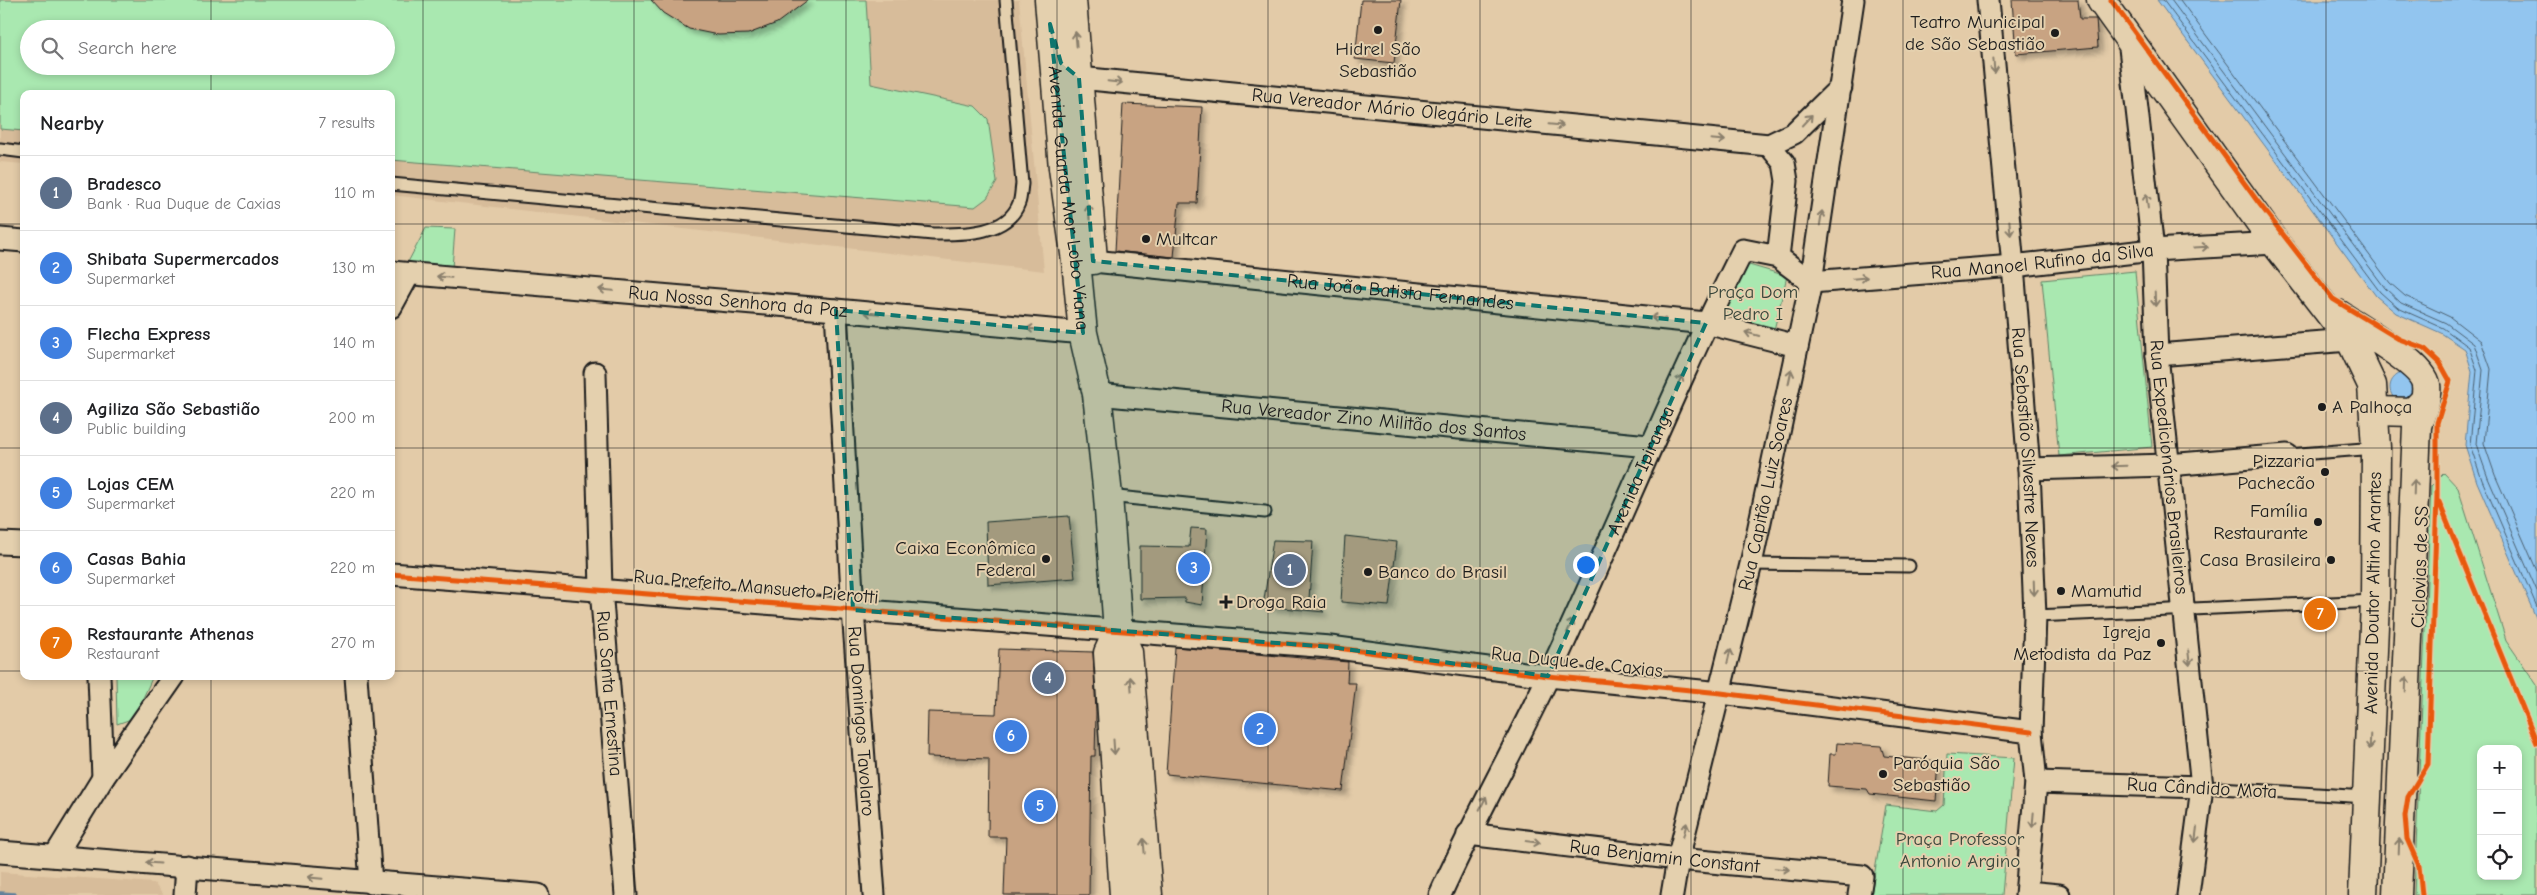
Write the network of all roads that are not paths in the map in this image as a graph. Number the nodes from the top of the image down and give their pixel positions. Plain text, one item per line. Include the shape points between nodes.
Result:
1 (1006, 0) edge
2 (1072, 0) edge
3 (1853, 0) edge
4 (1988, 0) edge
5 (2100, 0) edge
6 (1050, 12) edge
7 (2128, 39) junction
8 (1079, 78) junction
9 (1841, 87) junction
10 (1769, 145) junction
11 (0, 149) edge
12 (20, 152) edge
13 (395, 184) edge
14 (0, 239) edge
15 (20, 241) edge
16 (2275, 243) junction
17 (2153, 250) junction
18 (1778, 257) junction
19 (1093, 261) junction
20 (2014, 266) junction
21 (400, 273) edge
22 (1811, 282) junction
23 (395, 292) edge
24 (836, 310) junction
25 (1706, 322) junction
26 (1083, 333) junction
27 (2361, 339) junction
28 (1797, 346) junction
29 (2157, 355) junction
30 (2414, 364) junction
31 (595, 373) dead end
32 (1097, 394) junction
33 (2374, 398) junction
34 (2425, 400) junction
35 (1649, 446) junction
36 (2376, 448) junction
37 (2287, 455) joint
38 (2168, 465) junction
39 (2029, 469) junction
40 (1108, 496) junction
41 (1265, 512) dead end
42 (0, 542) edge
43 (20, 544) edge
44 (1751, 564) junction
45 (1909, 566) dead end
46 (395, 574) edge
47 (600, 589) junction
48 (2375, 601) junction
49 (853, 610) junction
50 (2184, 610) junction
51 (2035, 616) junction
52 (1118, 631) junction
53 (1548, 676) junction
54 (99, 680) edge
55 (171, 680) edge
56 (356, 680) edge
57 (1721, 693) junction
58 (2032, 732) junction
59 (103, 778) junction
60 (2036, 782) junction
61 (2202, 787) junction
62 (2368, 797) junction
63 (1468, 834) junction
64 (0, 852) edge
65 (55, 856) junction
66 (1678, 859) junction
67 (187, 866) junction
68 (371, 883) junction
69 (1860, 886) edge
70 (397, 890) edge
71 (2027, 893) edge
72 (185, 895) edge
73 (538, 895) edge
74 (626, 895) edge
75 (874, 895) edge
76 (1124, 895) edge
77 (1148, 895) edge
78 (1440, 895) edge
79 (1672, 895) edge
80 (2059, 895) edge
81 (2188, 895) edge
82 (2363, 895) edge
83 (2397, 895) edge

1 - 13 lane via 1022,184 1019,204 1005,221 985,230 966,234 932,234
8 -> 2 main road, Avenida Guarda Mor Lobo Viana
3 - 9 street, Rua Capitão Luiz Soares
4 -> 20 street, Rua Sebastião Silvestre Neves
5 - 7 main road, Avenida Doutor Altino Arantes
6 - 8 street via 1061,63
6 - 26 main road, Avenida Guarda Mor Lobo Viana via 1062,168
7 - 16 main road, Avenida Doutor Altino Arantes
17 -> 7 street, Rua Expedicionários Brasileiros
8 -> 10 street, Rua Vereador Mário Olegário Leite
19 -> 8 main road, Avenida Guarda Mor Lobo Viana
10 -> 9 street via 1794,133
22 -> 9 street, Rua Capitão Luiz Soares
10 - 18 street via 1784,163 1787,180
11 - 12 lane
14 - 15 street
17 -> 16 street, Rua Manoel Rufino da Silva
16 - 27 main road, Avenida Doutor Altino Arantes via 2324,305
17 - 20 street, Rua Manoel Rufino da Silva
17 -> 29 street, Rua Expedicionários Brasileiros
18 - 22 street, Avenida Ipiranga
18 - 25 street, Avenida Ipiranga via 1743,250
25 -> 19 street, Rua João Batista Fernandes
19 - 32 main road, Avenida Guarda Mor Lobo Viana via 1101,335
22 -> 20 street, Rua Manoel Rufino da Silva
20 - 39 street, Rua Sebastião Silvestre Neves
21 - 23 street
24 -> 21 street, Rua Nossa Senhora da Paz
22 - 28 street, Rua Capitão Luiz Soares
26 -> 24 street, Rua Nossa Senhora da Paz
24 - 49 street, Rua Domingos Tavolaro
28 -> 25 street, Rua João Batista Fernandes
35 -> 25 street, Avenida Ipiranga
26 - 32 main road, Avenida Guarda Mor Lobo Viana
27 - 29 street
27 - 30 main road, Avenida Doutor Altino Arantes
27 - 33 main road, Avenida Doutor Altino Arantes
44 -> 28 street, Rua Capitão Luiz Soares
29 - 38 street, Rua Expedicionários Brasileiros
30 - 33 main road via 2405,365
30 - 34 main road, Avenida Doutor Altino Arantes via 2426,383
31 - 47 street, Rua Santa Ernestina
32 - 35 street, Rua Vereador Zino Militão dos Santos
32 - 40 main road, Avenida Guarda Mor Lobo Viana
33 - 34 main road via 2413,412
33 - 36 main road, Avenida Doutor Altino Arantes
83 -> 34 main road, Avenida Doutor Altino Arantes via 2417,426
53 -> 35 street, Avenida Ipiranga
36 - 37 lane
36 - 48 main road, Avenida Doutor Altino Arantes
37 - 38 street
38 -> 39 street
38 - 50 street, Rua Expedicionários Brasileiros
39 -> 51 street, Rua Sebastião Silvestre Neves
40 - 41 lane
40 - 52 main road, Avenida Guarda Mor Lobo Viana
42 - 43 street
44 - 45 lane
57 -> 44 street, Rua Capitão Luiz Soares
46 - 47 street, Rua Prefeito Mansueto Pierotti
47 - 49 street, Rua Prefeito Mansueto Pierotti
47 - 74 street, Rua Santa Ernestina
48 - 50 lane
48 -> 62 main road, Avenida Doutor Altino Arantes
49 - 52 street, Rua Prefeito Mansueto Pierotti
49 - 75 street, Rua Domingos Tavolaro
50 - 51 lane
50 -> 61 street, Rua Expedicionários Brasileiros
51 - 58 street, Rua Sebastião Silvestre Neves
52 - 53 street, Rua Duque de Caxias via 1330,646
52 -> 76 main road, Avenida Guarda Mor Lobo Viana via 1108,653
77 -> 52 main road, Avenida Guarda Mor Lobo Viana via 1128,652
53 - 57 street, Rua Duque de Caxias
63 -> 53 street, Avenida Ipiranga
54 - 59 street
55 - 59 street
56 - 68 street
57 - 58 street, Rua Duque de Caxias
66 -> 57 street, Rua Capitão Luiz Soares
58 - 60 street, Rua Sebastião Silvestre Neves
59 - 65 street
60 - 61 street, Rua Cândido Mota
60 -> 71 street, Rua Sebastião Silvestre Neves
61 - 62 lane, Rua Cândido Mota
61 -> 81 street, Rua Expedicionários Brasileiros
62 - 82 main road, Avenida Doutor Altino Arantes
63 -> 66 street, Rua Benjamin Constant
63 - 78 street, Avenida Ipiranga
64 - 65 street
67 -> 65 street
66 -> 69 street, Rua Benjamin Constant
66 - 79 street, Rua Capitão Luiz Soares
68 -> 67 street
67 - 72 street
68 - 70 street
70 - 73 street
71 - 80 street

